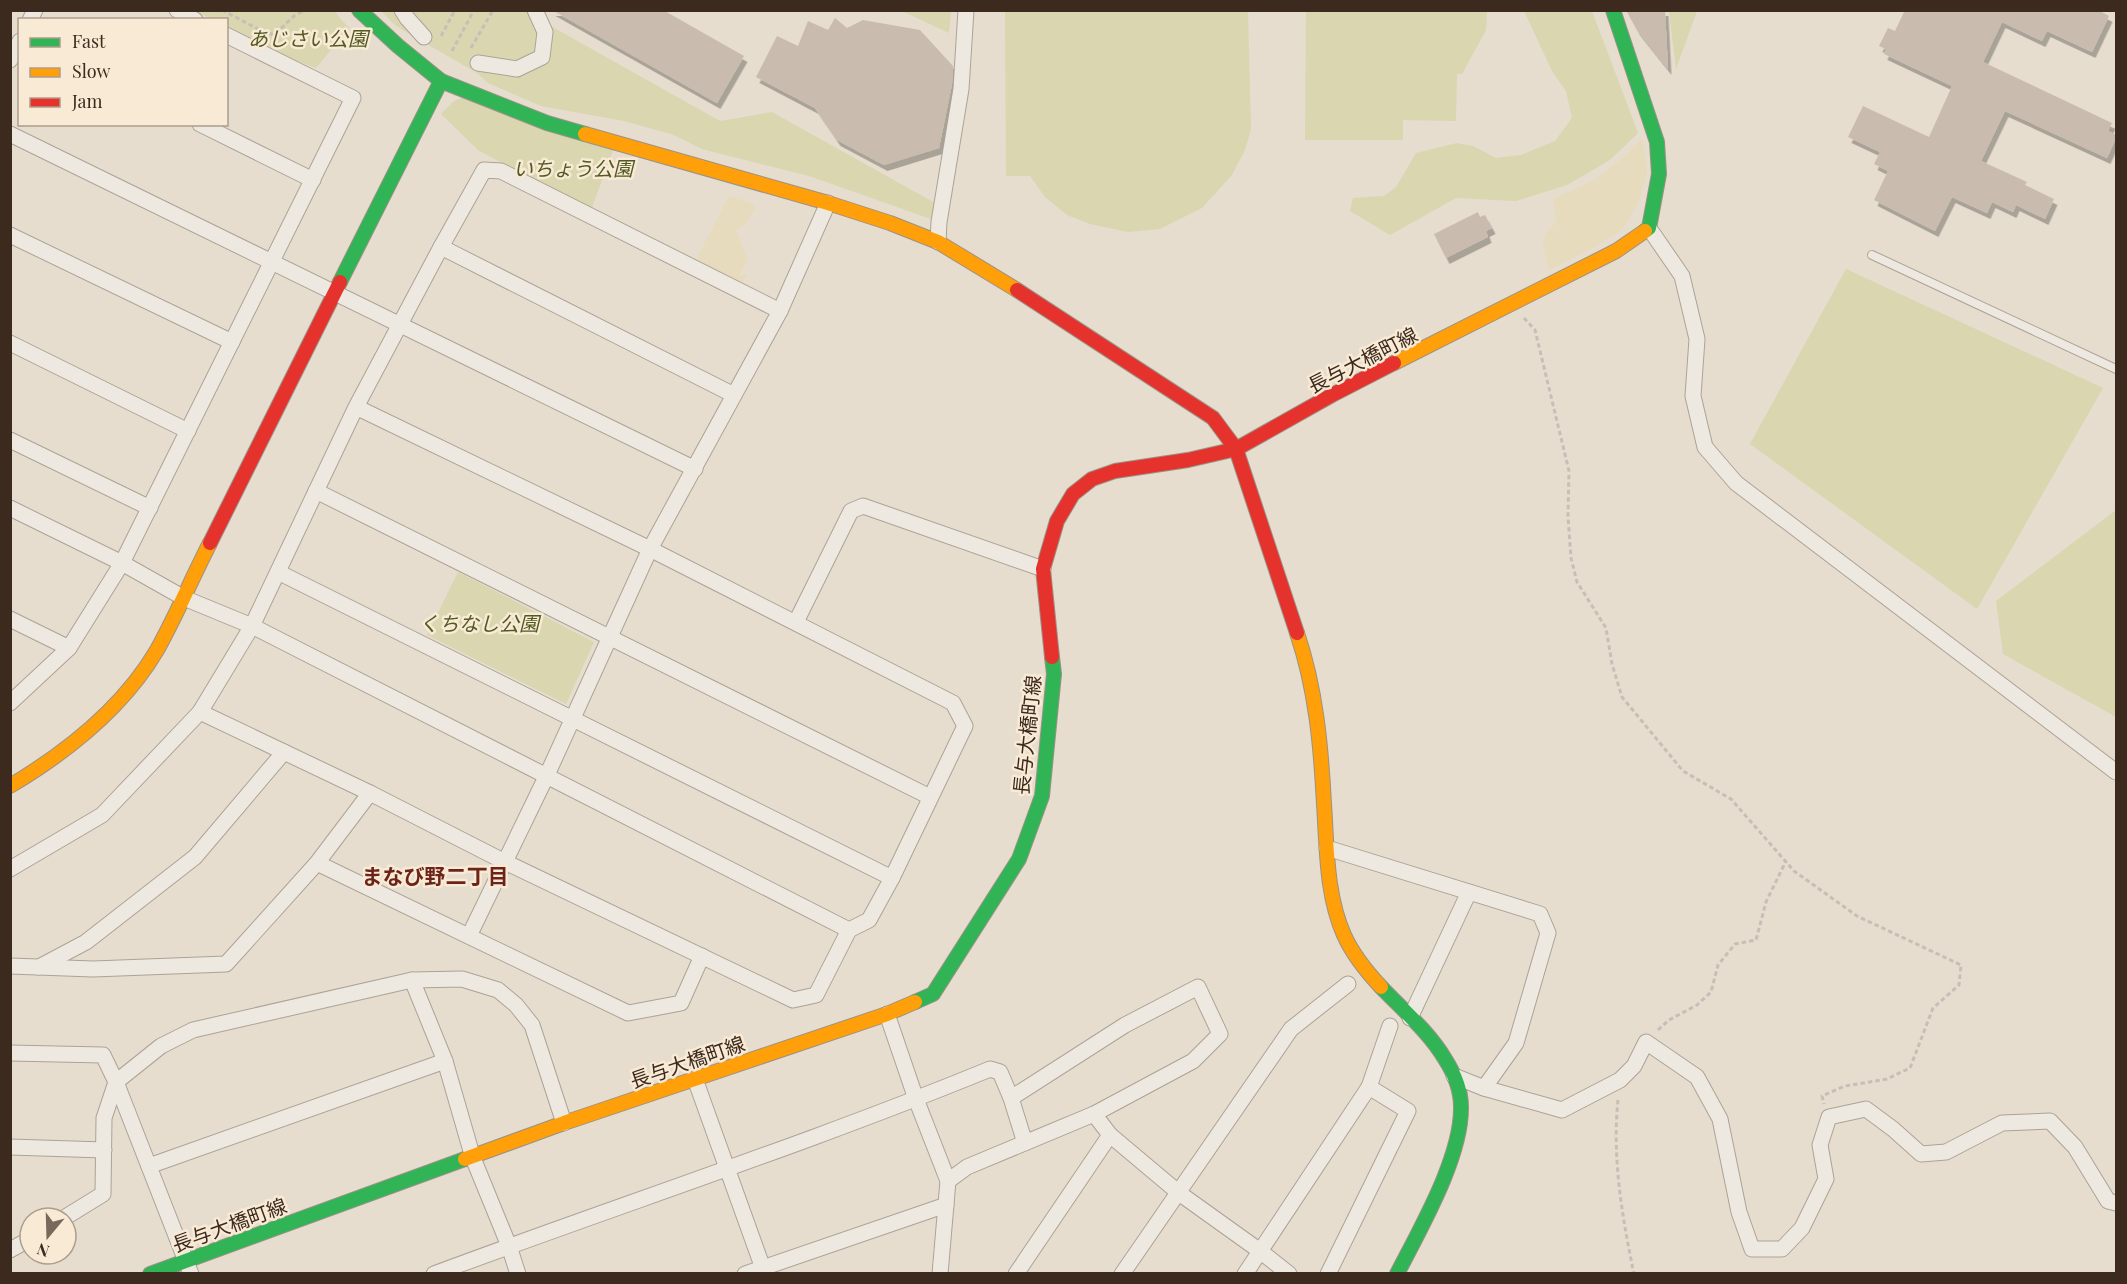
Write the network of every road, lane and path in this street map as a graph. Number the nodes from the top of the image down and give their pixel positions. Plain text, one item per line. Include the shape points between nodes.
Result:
1 (177, 10) edge
2 (222, 10) edge
3 (305, 10) edge
4 (359, 10) edge
5 (402, 10) edge
6 (455, 10) edge
7 (474, 10) edge
8 (493, 10) edge
9 (535, 10) edge
10 (966, 10) edge
11 (1613, 10) edge
12 (191, 18) edge
13 (228, 36) edge
14 (431, 38) joint
15 (18, 45) edge
16 (471, 48) dead end
17 (452, 51) dead end
18 (10, 60) edge
19 (478, 63) dead end
20 (441, 81) junction
21 (204, 126) edge
22 (10, 134) edge
23 (313, 180) junction
24 (828, 203) junction
25 (1649, 228) junction
26 (10, 235) edge
27 (938, 242) junction
28 (441, 247) junction
29 (1872, 255) dead end
30 (273, 261) junction
31 (335, 293) junction
32 (1512, 304) junction
33 (780, 311) junction
34 (400, 326) junction
35 (232, 342) junction
36 (10, 343) edge
37 (2116, 369) edge
38 (735, 395) junction
39 (356, 407) junction
40 (188, 430) junction
41 (10, 440) edge
42 (1236, 449) junction
43 (695, 469) junction
44 (316, 491) junction
45 (10, 508) edge
46 (150, 508) junction
47 (650, 549) junction
48 (122, 563) junction
49 (1043, 569) junction
50 (278, 572) junction
51 (184, 598) junction
52 (10, 620) edge
53 (796, 622) junction
54 (252, 626) junction
55 (610, 636) junction
56 (69, 648) junction
57 (10, 704) edge
58 (200, 712) junction
59 (572, 717) junction
60 (284, 752) junction
61 (2116, 772) edge
62 (547, 775) junction
63 (10, 786) edge
64 (370, 793) junction
65 (930, 797) junction
66 (1328, 848) junction
67 (1786, 861) junction
68 (317, 862) junction
69 (505, 862) junction
70 (10, 869) edge
71 (892, 879) junction
72 (1469, 892) junction
73 (849, 930) junction
74 (469, 936) junction
75 (86, 942) junction
76 (702, 956) junction
77 (10, 966) edge
78 (39, 967) junction
79 (93, 969) junction
80 (412, 980) junction
81 (1348, 984) dead end
82 (887, 1014) junction
83 (1410, 1018) junction
84 (1390, 1026) dead end
85 (1646, 1042) junction
86 (10, 1053) edge
87 (445, 1061) junction
88 (1454, 1076) junction
89 (695, 1079) junction
90 (1620, 1080) junction
91 (116, 1082) junction
92 (1369, 1088) junction
93 (1484, 1088) junction
94 (1011, 1098) junction
95 (915, 1100) junction
96 (1094, 1114) junction
97 (1829, 1117) junction
98 (564, 1123) junction
99 (1110, 1135) junction
100 (1025, 1143) junction
101 (10, 1147) edge
102 (104, 1150) junction
103 (473, 1158) junction
104 (149, 1166) junction
105 (729, 1169) junction
106 (948, 1181) junction
107 (1179, 1193) junction
108 (2116, 1203) edge
109 (946, 1205) junction
110 (78, 1209) edge
111 (509, 1246) junction
112 (1260, 1251) junction
113 (189, 1267) edge
114 (764, 1270) edge
115 (150, 1274) edge
116 (434, 1274) edge
117 (518, 1274) edge
118 (745, 1274) edge
119 (940, 1274) edge
120 (1016, 1274) edge
121 (1122, 1274) edge
122 (1245, 1274) edge
123 (1289, 1274) edge
124 (1328, 1274) edge
125 (1397, 1274) edge
126 (1634, 1274) edge

1 - 12 street
2 - 3 path via 274,35
4 - 20 street
5 - 14 street
6 - 14 path
7 - 17 path
8 - 16 path
9 - 19 street via 545,32 542,57 517,69
10 - 27 street via 962,89
11 - 25 street via 1658,142 1659,174
13 - 23 street via 353,98
15 - 18 street
20 - 24 street via 547,123
20 - 31 street
21 - 23 street
22 - 30 street
23 - 30 street
24 - 27 street
24 - 33 street
25 - 32 street, 長与大橋町線 via 1616,250
25 - 61 street via 1682,276 1697,339 1693,396 1705,447 1736,483
26 - 35 street
27 - 42 street via 1171,388 1213,418
28 - 33 street via 484,170 501,171
28 - 34 street
28 - 38 street
29 - 37 lane
30 - 31 street
30 - 35 street
31 - 34 street
31 - 51 street
32 - 42 street, 長与大橋町線 via 1332,395
32 - 67 path via 1534,330 1569,471 1571,558 1577,582 1606,628 1623,697 1683,771 1731,799
33 - 38 street
34 - 39 street
34 - 43 street
35 - 40 street
36 - 40 street
38 - 43 street
39 - 44 street
39 - 47 street
40 - 46 street
41 - 46 street
42 - 49 street, 長与大橋町線 via 1115,471 1092,479 1073,494 1057,521
42 - 66 street via 1308,669 1320,747
43 - 47 street
44 - 50 street
44 - 55 street
45 - 48 street
46 - 48 street
47 - 53 street
47 - 55 street
48 - 51 street
48 - 56 street
49 - 53 street via 863,506 851,511
49 - 82 street, 長与大橋町線 via 1054,674 1042,796 1018,859 933,994
50 - 54 street
50 - 59 street
51 - 54 street
51 - 63 street via 156,651 97,722 45,765
52 - 56 street
53 - 65 street via 953,703 965,726
54 - 58 street
54 - 62 street
55 - 59 street
55 - 65 street
56 - 57 street
58 - 60 street
58 - 70 street via 102,815
59 - 62 street
59 - 71 street
60 - 64 street
60 - 75 street via 195,857
62 - 69 street
62 - 73 street
64 - 68 street
64 - 69 street
65 - 71 street
66 - 72 street
66 - 83 street via 1328,875 1337,918 1351,949 1375,982
67 - 85 path via 1766,902 1756,940 1735,944 1718,965 1711,992 1697,1005 1669,1020
67 - 97 path via 1794,871 1857,916 1961,965 1959,985 1933,1008 1910,1068 1887,1079 1845,1086 1822,1096
68 - 74 street
68 - 79 street via 226,964
69 - 74 street
69 - 76 street
71 - 73 street via 869,920
72 - 83 street
72 - 93 street via 1540,914 1548,933 1516,1043
73 - 76 street via 816,995 793,1000
74 - 76 street via 628,1013 681,1003
75 - 78 street
75 - 79 street
77 - 78 street
78 - 79 street
80 - 87 street
80 - 91 street via 193,1030 161,1046
80 - 98 street via 462,980 498,990 516,1005 532,1025
81 - 107 street via 1291,1029
82 - 89 street, 長与大橋町線
82 - 95 street
83 - 88 street via 1442,1052
84 - 92 street
85 - 90 street via 1634,1066
85 - 97 street via 1697,1077 1720,1119 1739,1212 1752,1249 1782,1249 1802,1228 1826,1179 1820,1145
86 - 91 street via 103,1055
87 - 103 street
87 - 104 street
88 - 93 street
88 - 125 street via 1461,1106 1456,1142
89 - 98 street, 長与大橋町線
89 - 105 street
90 - 93 street via 1562,1110
90 - 126 path via 1616,1119 1618,1169
91 - 102 street via 104,1118
91 - 104 street
92 - 112 street
92 - 124 street via 1408,1111
94 - 95 street via 1000,1072 990,1069
94 - 96 street via 1125,1025 1198,987 1220,1034 1193,1061
94 - 100 street
95 - 105 street
95 - 106 street
96 - 99 street
96 - 100 street
97 - 108 street via 1866,1110 1921,1155 1946,1152 2002,1123 2050,1121 2075,1147 2108,1201
98 - 103 street, 長与大橋町線
99 - 107 street
99 - 120 street
100 - 106 street via 967,1167
101 - 102 street
102 - 110 street via 103,1194
103 - 111 street
103 - 113 street, 長与大橋町線 via 321,1211
104 - 113 street
105 - 111 street
105 - 114 street
106 - 109 street
107 - 112 street
107 - 121 street
109 - 114 street
109 - 119 street
111 - 116 street
111 - 117 street
112 - 122 street
112 - 123 street
113 - 115 street, 長与大橋町線
114 - 118 street

